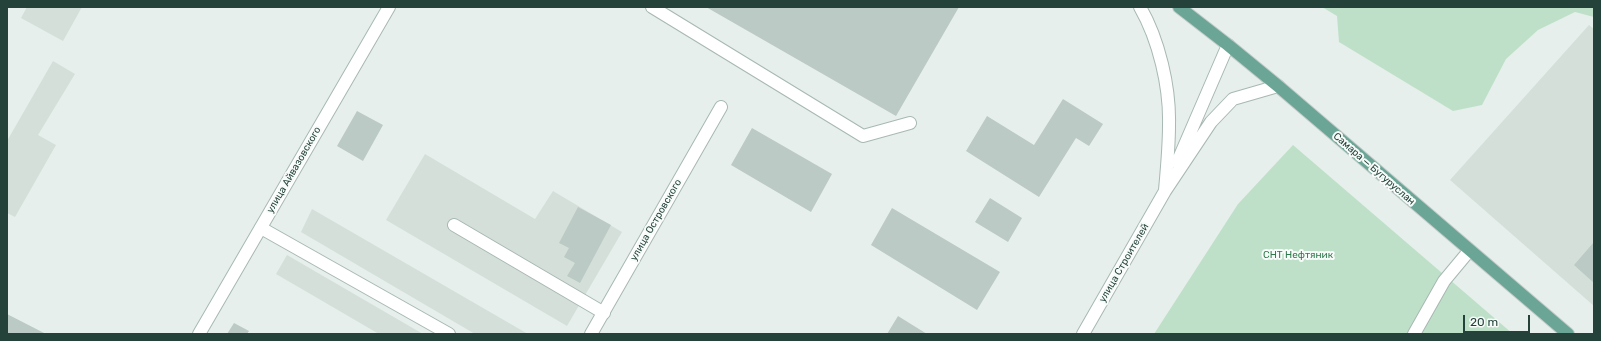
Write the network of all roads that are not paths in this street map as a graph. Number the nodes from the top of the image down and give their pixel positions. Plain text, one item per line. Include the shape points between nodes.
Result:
1 (389, 7) edge
2 (652, 7) edge
3 (1140, 7) edge
4 (1179, 7) edge
5 (1228, 45) junction
6 (1278, 86) junction
7 (721, 107) dead end
8 (910, 123) dead end
9 (1165, 191) junction
10 (454, 225) dead end
11 (261, 228) junction
12 (1469, 251) junction
13 (604, 313) junction
14 (199, 334) edge
15 (448, 334) edge
16 (592, 334) edge
17 (1083, 334) edge
18 (1414, 334) edge
19 (1568, 334) edge

1 - 11 street, улица Айвазовского
2 - 8 street via 863,136
3 - 9 street via 1148,21 1165,74 1169,124
4 - 5 main road, Самара — Бугуруслан
5 - 6 main road, Самара — Бугуруслан
5 - 9 street
6 - 9 street via 1233,99 1211,122
6 - 12 main road, Самара — Бугуруслан
7 - 13 street, улица Островского
9 - 17 street, улица Строителей
10 - 13 street
11 - 14 street, улица Айвазовского
11 - 15 street
12 - 18 street via 1444,281
12 - 19 main road, Самара — Бугуруслан
13 - 16 street, улица Островского

